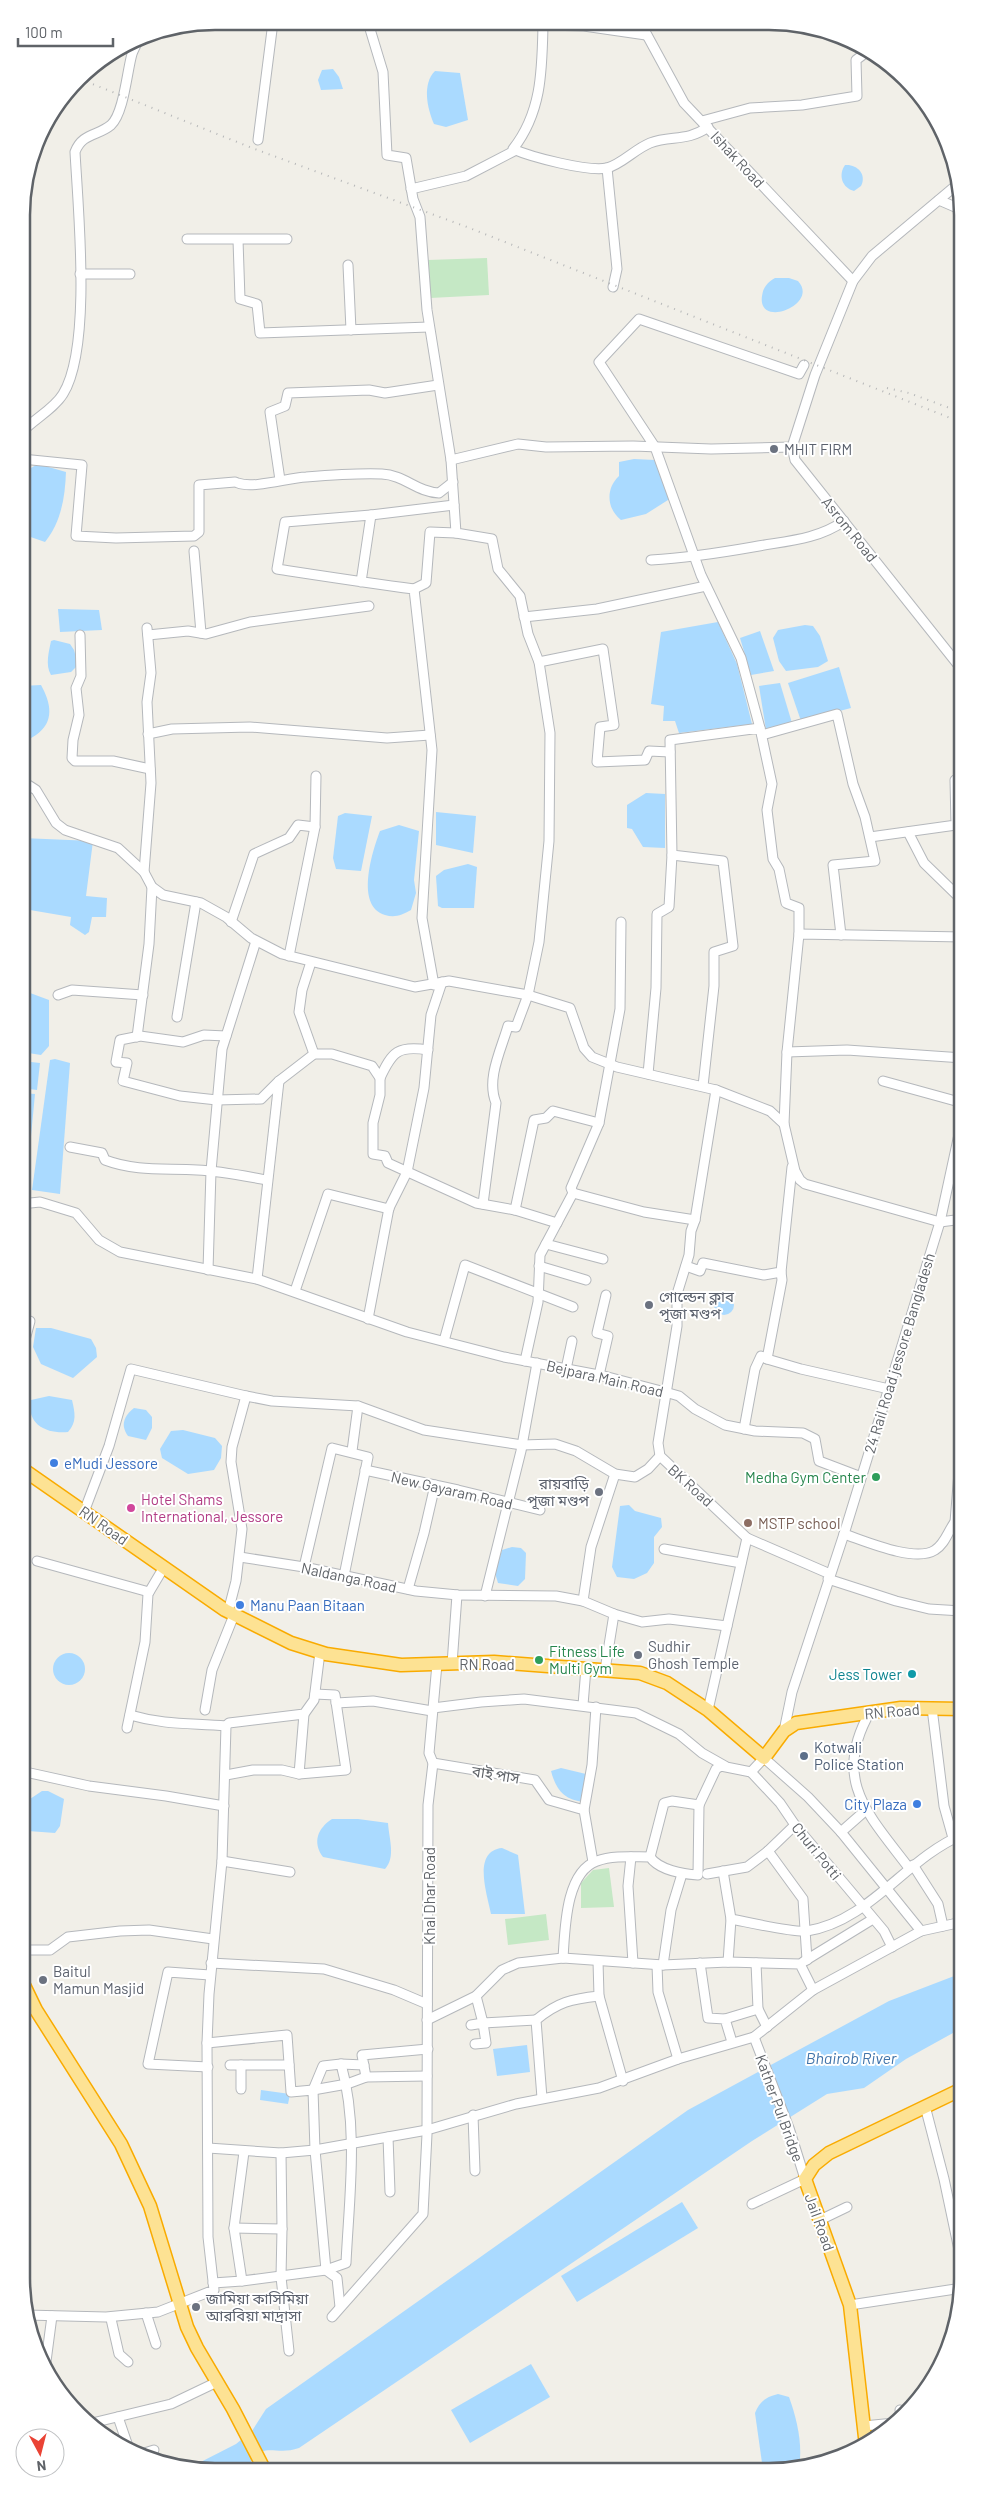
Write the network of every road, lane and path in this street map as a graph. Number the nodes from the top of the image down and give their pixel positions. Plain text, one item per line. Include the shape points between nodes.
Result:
1 (272, 30) edge
2 (371, 30) edge
3 (543, 30) edge
4 (609, 30) edge
5 (644, 30) edge
6 (646, 36) junction
7 (134, 49) edge
8 (862, 55) edge
9 (705, 124) junction
10 (258, 140) dead end
11 (516, 150) junction
12 (607, 168) junction
13 (411, 189) junction
14 (952, 189) edge
15 (939, 200) junction
16 (954, 207) edge
17 (187, 239) dead end
18 (287, 239) dead end
19 (238, 240) junction
20 (348, 265) dead end
21 (80, 274) junction
22 (130, 274) dead end
23 (853, 281) junction
24 (613, 287) dead end
25 (429, 326) junction
26 (351, 330) junction
27 (804, 365) dead end
28 (438, 384) junction
29 (30, 425) edge
30 (792, 446) junction
31 (655, 447) junction
32 (30, 460) edge
33 (451, 460) junction
34 (280, 480) junction
35 (453, 482) junction
36 (454, 505) junction
37 (371, 515) junction
38 (844, 521) junction
39 (456, 532) junction
40 (194, 551) dead end
41 (694, 555) junction
42 (651, 560) dead end
43 (362, 582) junction
44 (706, 586) junction
45 (414, 589) junction
46 (369, 606) dead end
47 (524, 617) junction
48 (201, 633) junction
49 (80, 635) dead end
50 (954, 660) edge
51 (539, 662) junction
52 (761, 731) junction
53 (148, 734) junction
54 (430, 735) junction
55 (670, 752) junction
56 (150, 769) junction
57 (316, 776) dead end
58 (30, 786) edge
59 (954, 825) edge
60 (315, 827) junction
61 (908, 832) junction
62 (870, 837) junction
63 (672, 855) junction
64 (144, 872) junction
65 (152, 887) junction
66 (954, 892) edge
67 (196, 902) junction
68 (231, 922) junction
69 (620, 922) dead end
70 (799, 934) junction
71 (841, 935) junction
72 (954, 937) edge
73 (256, 941) junction
74 (289, 956) junction
75 (311, 962) junction
76 (438, 983) junction
77 (58, 995) dead end
78 (143, 995) junction
79 (528, 995) junction
80 (177, 1017) dead end
81 (226, 1036) junction
82 (137, 1037) junction
83 (428, 1050) junction
84 (787, 1052) junction
85 (314, 1054) junction
86 (954, 1057) edge
87 (609, 1064) junction
88 (648, 1074) junction
89 (380, 1078) junction
90 (279, 1081) junction
91 (883, 1081) dead end
92 (703, 1086) junction
93 (716, 1090) junction
94 (217, 1100) junction
95 (954, 1101) edge
96 (600, 1123) junction
97 (784, 1124) junction
98 (70, 1147) dead end
99 (954, 1157) edge
100 (793, 1162) junction
101 (211, 1171) junction
102 (407, 1172) junction
103 (267, 1180) junction
104 (574, 1193) junction
105 (30, 1203) edge
106 (482, 1204) junction
107 (389, 1209) junction
108 (515, 1210) junction
109 (695, 1220) junction
110 (954, 1220) edge
111 (940, 1222) junction
112 (557, 1223) junction
113 (546, 1244) junction
114 (603, 1259) dead end
115 (539, 1266) junction
116 (686, 1266) junction
117 (208, 1270) junction
118 (781, 1272) junction
119 (257, 1279) junction
120 (586, 1280) dead end
121 (295, 1291) junction
122 (537, 1292) junction
123 (606, 1296) dead end
124 (573, 1306) dead end
125 (368, 1319) junction
126 (444, 1341) junction
127 (572, 1341) dead end
128 (767, 1359) junction
129 (525, 1361) junction
130 (537, 1363) junction
131 (566, 1368) junction
132 (599, 1375) junction
133 (889, 1389) junction
134 (665, 1392) junction
135 (246, 1396) junction
136 (358, 1406) junction
137 (744, 1428) junction
138 (522, 1444) junction
139 (352, 1451) junction
140 (660, 1456) junction
141 (364, 1470) junction
142 (30, 1474) edge
143 (615, 1474) junction
144 (861, 1478) junction
145 (434, 1485) junction
146 (507, 1503) junction
147 (540, 1510) dead end
148 (84, 1512) junction
149 (954, 1529) edge
150 (844, 1534) junction
151 (747, 1538) junction
152 (664, 1549) dead end
153 (240, 1556) junction
154 (38, 1561) dead end
155 (741, 1563) junction
156 (164, 1567) junction
157 (304, 1567) junction
158 (344, 1576) junction
159 (829, 1577) junction
160 (408, 1589) junction
161 (149, 1592) junction
162 (457, 1595) junction
163 (485, 1596) junction
164 (583, 1601) junction
165 (954, 1611) edge
166 (231, 1613) junction
167 (614, 1614) junction
168 (727, 1626) junction
169 (320, 1652) junction
170 (437, 1664) junction
171 (452, 1664) junction
172 (586, 1668) junction
173 (605, 1670) junction
174 (315, 1694) junction
175 (336, 1703) junction
176 (582, 1705) junction
177 (596, 1707) junction
178 (932, 1708) junction
179 (954, 1709) edge
180 (205, 1710) dead end
181 (432, 1710) junction
182 (708, 1710) junction
183 (870, 1712) junction
184 (130, 1714) junction
185 (304, 1714) junction
186 (226, 1726) junction
187 (127, 1728) dead end
188 (784, 1732) junction
189 (764, 1758) junction
190 (433, 1763) junction
191 (725, 1766) junction
192 (751, 1772) junction
193 (30, 1773) edge
194 (298, 1774) junction
195 (226, 1775) junction
196 (699, 1805) junction
197 (224, 1806) junction
198 (584, 1810) junction
199 (866, 1810) junction
200 (795, 1825) junction
201 (841, 1832) junction
202 (953, 1838) joint
203 (768, 1851) junction
204 (631, 1857) junction
205 (650, 1857) junction
206 (222, 1861) junction
207 (593, 1862) junction
208 (911, 1866) junction
209 (724, 1871) junction
210 (290, 1872) dead end
211 (682, 1874) junction
212 (707, 1874) dead end
213 (888, 1888) junction
214 (862, 1907) junction
215 (731, 1919) junction
216 (873, 1919) junction
217 (954, 1924) edge
218 (943, 1926) junction
219 (922, 1931) junction
220 (806, 1932) junction
221 (213, 1939) junction
222 (892, 1947) junction
223 (30, 1950) edge
224 (562, 1958) junction
225 (598, 1961) junction
226 (728, 1962) junction
227 (803, 1962) junction
228 (211, 1963) junction
229 (632, 1963) junction
230 (700, 1963) junction
231 (756, 1964) junction
232 (660, 1965) junction
233 (210, 1975) junction
234 (813, 1990) junction
235 (476, 1996) junction
236 (599, 1996) junction
237 (30, 1998) edge
238 (427, 2004) junction
239 (758, 2009) junction
240 (427, 2020) junction
241 (536, 2020) junction
242 (725, 2020) junction
243 (483, 2023) junction
244 (471, 2025) dead end
245 (767, 2027) junction
246 (754, 2037) junction
247 (732, 2042) junction
248 (207, 2043) junction
249 (475, 2044) dead end
250 (428, 2049) junction
251 (678, 2059) junction
252 (341, 2064) junction
253 (230, 2065) dead end
254 (241, 2065) junction
255 (289, 2065) junction
256 (364, 2065) junction
257 (208, 2067) junction
258 (427, 2076) junction
259 (366, 2077) junction
260 (623, 2081) junction
261 (347, 2084) junction
262 (241, 2089) dead end
263 (314, 2090) junction
264 (954, 2093) edge
265 (542, 2098) junction
266 (924, 2106) junction
267 (473, 2115) junction
268 (427, 2132) junction
269 (388, 2137) junction
270 (351, 2144) junction
271 (208, 2148) junction
272 (315, 2150) junction
273 (244, 2152) junction
274 (281, 2153) junction
275 (475, 2171) dead end
276 (805, 2179) junction
277 (390, 2192) dead end
278 (752, 2204) dead end
279 (847, 2207) dead end
280 (820, 2220) junction
281 (954, 2226) edge
282 (234, 2228) junction
283 (282, 2229) junction
284 (326, 2270) junction
285 (281, 2277) junction
286 (242, 2281) junction
287 (213, 2283) junction
288 (954, 2290) edge
289 (181, 2303) junction
290 (850, 2305) junction
291 (340, 2308) junction
292 (146, 2313) junction
293 (34, 2315) edge
294 (52, 2316) junction
295 (332, 2317) dead end
296 (111, 2319) dead end
297 (156, 2344) dead end
298 (289, 2351) dead end
299 (46, 2354) edge
300 (128, 2362) dead end
301 (217, 2382) junction
302 (118, 2417) junction
303 (98, 2422) edge
304 (883, 2424) edge
305 (864, 2426) junction
306 (865, 2436) edge
307 (124, 2439) edge
308 (154, 2450) dead end
309 (150, 2451) edge
310 (261, 2463) edge

1 - 10 street
2 - 13 street via 383,72 387,155 406,158
3 - 11 street via 538,100 523,137 513,149
4 - 6 street
5 - 6 street, Ishak Road
6 - 9 street, Ishak Road via 684,103
7 - 21 street via 118,112 111,124 78,144 76,152
8 - 9 street via 856,60 857,96 802,105 750,108
9 - 12 street via 697,135 650,143
9 - 23 street, Ishak Road
11 - 12 street via 578,168
11 - 13 street via 466,176
12 - 24 street via 617,269
13 - 25 street via 420,216
14 - 15 street
15 - 16 street
15 - 23 street via 872,256
17 - 19 street
18 - 19 street
19 - 26 street via 240,299 257,304 260,333
20 - 26 street
21 - 22 street
21 - 29 street via 77,341 68,384 63,395
23 - 30 street via 817,371
25 - 26 street
25 - 28 street
27 - 31 street via 799,374 639,320 599,362
28 - 33 street
28 - 34 street via 385,393 369,390 288,393 285,406 270,412
30 - 31 street
30 - 38 street, Asrom Road via 795,460
31 - 33 street via 518,444
31 - 41 street
32 - 34 street via 82,465 76,536 194,536 199,532 199,485
33 - 35 street
34 - 35 street via 385,474 402,477 417,487 439,493
35 - 36 street
36 - 37 street
36 - 39 street
37 - 43 street
37 - 43 street via 285,522 277,569
38 - 41 street via 830,531 793,541
38 - 50 street, Asrom Road
39 - 45 street via 430,532 426,583
39 - 47 street via 492,539 498,569 520,596
40 - 48 street
41 - 42 street
41 - 44 street
43 - 45 street
44 - 47 street via 597,609
44 - 52 street via 740,658
45 - 54 street
46 - 48 street via 250,622 227,630
47 - 51 street
48 - 53 street via 188,630 147,632 151,673 147,702
49 - 56 street via 81,676 76,688 80,715 72,758 75,761 113,761
51 - 55 street via 602,649 614,725 600,727 597,762 644,760 649,751
51 - 79 street via 550,733 549,840 538,942
52 - 55 street via 670,740
52 - 62 street via 837,714 853,784
52 - 70 street via 772,784 767,810 773,859 779,869 786,903 799,908
53 - 54 street via 172,729 250,728 387,738
53 - 56 street
54 - 76 street via 432,750 422,918
55 - 63 street
56 - 64 street via 150,815
57 - 60 street
58 - 64 street via 36,790 56,823 65,830 118,848
59 - 61 street
60 - 68 street via 298,825 289,838 254,854
60 - 74 street
61 - 62 street
61 - 66 street via 924,863
62 - 71 street via 875,861 834,866
63 - 88 street via 669,907 656,914 656,988
63 - 92 street via 724,861 733,946 714,952 714,986
64 - 65 street
65 - 67 street via 164,895
65 - 78 street
67 - 68 street
67 - 80 street
68 - 73 street
69 - 87 street via 620,1003
70 - 71 street
70 - 84 street
71 - 72 street
73 - 74 street
73 - 81 street
74 - 75 street
75 - 76 street via 415,987
75 - 85 street via 299,1012
76 - 79 street via 449,981
76 - 83 street via 430,1015
77 - 78 street via 72,990
78 - 82 street
79 - 87 street via 570,1008 587,1052
79 - 106 street via 516,1027 508,1026 494,1071 492,1092 496,1103
81 - 82 street via 204,1035 183,1042
81 - 94 street
82 - 94 street via 120,1040 116,1062 127,1063 123,1081 180,1096
83 - 89 street via 410,1047 397,1052 390,1057
83 - 102 street via 424,1088
84 - 86 street via 847,1050
84 - 97 street
85 - 89 street via 357,1060 372,1066
85 - 90 street
87 - 88 street
87 - 96 street
88 - 92 street
89 - 102 street via 380,1095 372,1123 373,1154 385,1156 388,1163
90 - 94 street via 261,1099
90 - 103 street
91 - 95 street
92 - 93 street
93 - 97 street via 770,1111
93 - 109 street, BK Road
94 - 101 street
96 - 104 street via 572,1188
96 - 108 street via 553,1111 546,1118 534,1120
97 - 100 street
98 - 101 street via 102,1153 105,1160 118,1165 163,1171
99 - 111 street, 24 Rail Road jessore Bangladesh
100 - 111 street via 800,1180 810,1186
100 - 118 street
101 - 103 street
101 - 117 street
102 - 106 street
102 - 107 street
103 - 119 street
104 - 109 street via 644,1212
104 - 112 street
105 - 117 street, Bejpara Main Road via 40,1202 76,1213 99,1240 120,1252
106 - 108 street
107 - 121 street via 328,1194
107 - 125 street
108 - 112 street
109 - 116 street, BK Road
110 - 111 street
111 - 133 street, 24 Rail Road jessore Bangladesh
112 - 113 street
113 - 114 street
113 - 115 street
115 - 120 street
115 - 122 street
116 - 118 street via 700,1271 703,1263 764,1275
116 - 134 street, BK Road via 678,1294 677,1326
117 - 119 street, Bejpara Main Road
118 - 128 street
119 - 121 street, Bejpara Main Road
121 - 125 street, Bejpara Main Road
122 - 124 street
122 - 126 street via 465,1265
122 - 129 street via 538,1302
123 - 132 street via 596,1333 608,1336
125 - 126 street, Bejpara Main Road
126 - 129 street, Bejpara Main Road
127 - 131 street
128 - 133 street
128 - 137 street via 761,1356 755,1369
129 - 130 street, Bejpara Main Road
130 - 131 street, Bejpara Main Road
130 - 138 street
131 - 132 street, Bejpara Main Road
132 - 134 street, Bejpara Main Road
133 - 144 street, 24 Rail Road jessore Bangladesh
134 - 137 street, Bejpara Main Road via 679,1396 724,1426
134 - 140 street, BK Road via 658,1444
135 - 136 street via 272,1401
135 - 148 street via 131,1369 109,1446
135 - 153 street via 231,1462 240,1509
136 - 138 street via 424,1430
136 - 139 street
137 - 144 street, Bejpara Main Road via 811,1436 817,1443 819,1461
138 - 143 street via 555,1444 576,1451
138 - 146 street
139 - 141 street via 368,1456
139 - 157 street via 332,1448
140 - 143 street via 635,1477
140 - 151 street, BK Road
141 - 145 street, New Gayaram Road
141 - 158 street
142 - 148 highway, RN Road
143 - 164 street via 591,1548
144 - 150 street, 24 Rail Road jessore Bangladesh
145 - 146 street, New Gayaram Road
145 - 160 street
146 - 147 street, New Gayaram Road
146 - 163 street
148 - 156 highway, RN Road
149 - 150 street via 936,1549 926,1554 912,1554
150 - 159 street, 24 Rail Road jessore Bangladesh
151 - 155 street
151 - 159 street, BK Road
152 - 155 street
153 - 157 street, Naldanga Road
153 - 166 street
154 - 161 street
155 - 168 street
156 - 161 street
156 - 166 highway, RN Road
157 - 158 street, Naldanga Road
158 - 160 street, Naldanga Road
159 - 165 street, BK Road via 896,1601 929,1609
159 - 188 street, 24 Rail Road jessore Bangladesh via 792,1692
160 - 162 street, Naldanga Road
161 - 184 street via 145,1642
162 - 163 street, Naldanga Road
162 - 171 street
163 - 164 street, Naldanga Road via 556,1596
164 - 167 street, Naldanga Road
166 - 169 highway, RN Road
166 - 180 street via 212,1670
167 - 168 street, Naldanga Road via 642,1622 669,1619
167 - 173 street
168 - 182 street
169 - 170 highway, RN Road via 401,1665
169 - 174 street
170 - 171 highway, RN Road
170 - 181 street, Khal Dhar Road
171 - 172 highway, RN Road via 494,1662
172 - 173 highway, RN Road
172 - 176 street
173 - 182 highway, RN Road via 655,1677
174 - 175 street via 335,1695
174 - 185 street via 312,1705
175 - 181 street via 373,1701
175 - 194 street via 346,1770
176 - 177 street
176 - 181 street via 524,1699
177 - 191 street via 636,1712 679,1734
177 - 198 street via 592,1765
178 - 179 highway, RN Road
178 - 183 highway, RN Road
178 - 202 street via 944,1806
181 - 190 street, Khal Dhar Road via 429,1753
182 - 189 highway, RN Road
183 - 188 highway, RN Road via 796,1722
183 - 199 street via 860,1730 853,1768 855,1786
184 - 186 street via 187,1726
184 - 187 street
185 - 186 street via 229,1723
185 - 194 street
186 - 195 street
188 - 189 highway, RN Road
189 - 192 street
189 - 201 street
190 - 198 street, বাই পাস via 536,1780 549,1800
190 - 238 street, Khal Dhar Road via 428,1805
191 - 192 street
191 - 196 street via 716,1769
192 - 200 street, Churi Potti via 780,1802
193 - 197 street via 89,1786
194 - 195 street via 260,1770
195 - 197 street
196 - 205 street via 664,1803
196 - 211 street via 698,1875
197 - 206 street
198 - 207 street
199 - 201 street
199 - 208 street
200 - 203 street
200 - 214 street, Churi Potti
201 - 213 street
202 - 208 street
203 - 209 street via 747,1867
203 - 220 street via 801,1894
204 - 205 street
204 - 207 street
204 - 229 street via 628,1886
205 - 211 street
206 - 210 street
206 - 221 street
207 - 224 street via 580,1876 568,1903
208 - 213 street
208 - 218 street via 938,1904
209 - 212 street
209 - 215 street
211 - 232 street
213 - 214 street
213 - 219 street
214 - 216 street, Churi Potti
214 - 220 street via 842,1919
215 - 220 street
215 - 226 street
216 - 222 street, Churi Potti
216 - 227 street
217 - 218 street
218 - 219 street
219 - 222 street
220 - 227 street
221 - 223 street via 149,1930 120,1931 68,1936 50,1950
221 - 228 street
222 - 234 street
224 - 225 street
224 - 235 street via 518,1963 502,1970
225 - 229 street
225 - 236 street
226 - 230 street
226 - 231 street
227 - 231 street
227 - 234 street
228 - 233 street
228 - 238 street via 324,1969 394,1990
229 - 232 street
230 - 232 street
230 - 242 street via 708,2018
231 - 239 street
232 - 251 street via 658,1992
233 - 248 street
233 - 257 street via 168,1972 148,2064
234 - 245 street
235 - 240 street
235 - 243 street
236 - 241 street via 552,2006
236 - 260 street
237 - 289 highway via 121,2144 150,2206
238 - 240 street, Khal Dhar Road
239 - 242 street
239 - 245 street
240 - 250 street, Khal Dhar Road
241 - 243 street
241 - 265 street
242 - 247 street
243 - 244 street
243 - 249 street via 486,2043
245 - 246 street
246 - 247 street
246 - 276 street, Kather Pul Bridge
247 - 251 street
248 - 255 street via 287,2035
248 - 257 street
250 - 256 street via 362,2055
250 - 258 street, Khal Dhar Road
251 - 260 street
252 - 256 street
252 - 261 street
252 - 263 street via 323,2066
253 - 254 street
254 - 255 street
254 - 262 street
255 - 263 street via 291,2092
256 - 259 street
257 - 271 street
258 - 259 street
258 - 268 street, Khal Dhar Road
259 - 261 street
260 - 265 street
261 - 263 street
261 - 270 street
263 - 272 street
264 - 266 highway, Jail Road
265 - 267 street
266 - 276 highway, Jail Road via 830,2153 814,2165
266 - 281 street
267 - 268 street
267 - 275 street
268 - 269 street
268 - 291 street, Khal Dhar Road via 423,2214
269 - 270 street
269 - 277 street
270 - 272 street
270 - 284 street via 346,2263
271 - 273 street
271 - 287 street via 208,2237
272 - 274 street
272 - 284 street
273 - 274 street
273 - 282 street
274 - 283 street
276 - 278 street
276 - 280 highway, Jail Road
279 - 280 street
280 - 290 highway, Jail Road
282 - 283 street
282 - 286 street
283 - 285 street
284 - 285 street
284 - 291 street via 338,2278
285 - 286 street
285 - 298 street
286 - 287 street
287 - 289 street via 213,2292
288 - 290 street
289 - 292 street
289 - 301 highway via 187,2327
290 - 305 highway, Jail Road
291 - 295 street, Khal Dhar Road
292 - 294 street via 106,2317
292 - 297 street
293 - 294 street
294 - 299 street
296 - 300 street via 119,2354
301 - 302 street via 171,2404
301 - 310 highway
302 - 303 street
302 - 307 street
304 - 305 street
305 - 306 highway, Jail Road
308 - 309 street

